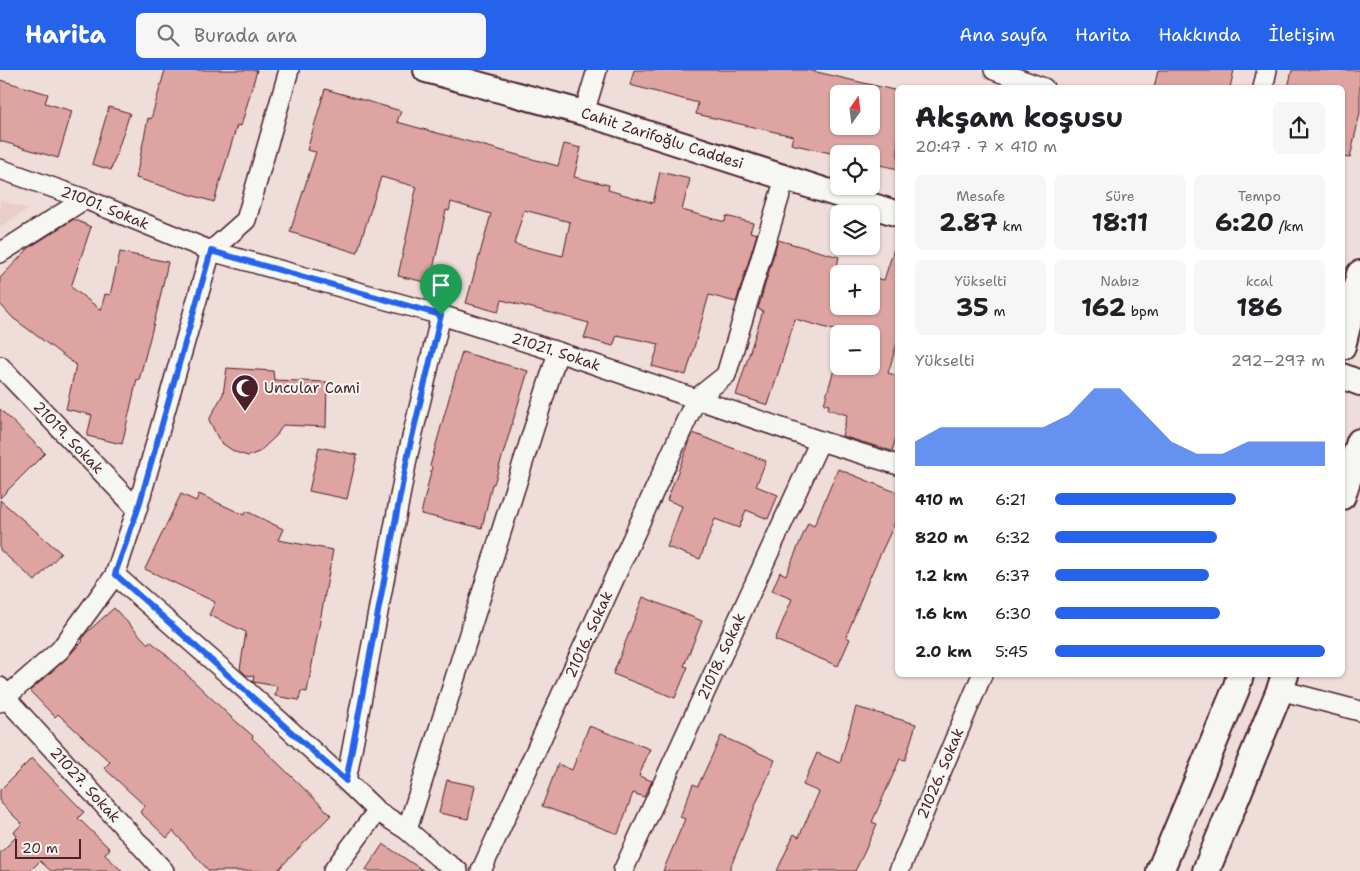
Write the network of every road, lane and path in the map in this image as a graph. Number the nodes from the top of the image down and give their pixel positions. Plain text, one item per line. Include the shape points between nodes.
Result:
1 (289, 70) edge
2 (426, 70) edge
3 (597, 70) edge
4 (994, 70) edge
5 (1267, 70) edge
6 (1020, 79) edge
7 (1036, 85) edge
8 (1264, 85) edge
9 (584, 113) junction
10 (0, 168) edge
11 (785, 178) junction
12 (85, 199) junction
13 (895, 213) edge
14 (211, 251) junction
15 (0, 253) edge
16 (1360, 274) edge
17 (441, 315) junction
18 (1345, 334) edge
19 (558, 352) junction
20 (0, 366) edge
21 (1345, 377) edge
22 (1360, 383) edge
23 (696, 399) junction
24 (820, 441) junction
25 (1360, 442) edge
26 (895, 465) edge
27 (1345, 487) edge
28 (138, 509) junction
29 (115, 574) junction
30 (981, 677) edge
31 (1239, 677) edge
32 (1282, 682) edge
33 (2, 695) edge
34 (1360, 711) edge
35 (346, 781) junction
36 (377, 811) junction
37 (407, 830) junction
38 (164, 871) edge
39 (333, 871) edge
40 (458, 871) edge
41 (481, 871) edge
42 (623, 871) edge
43 (899, 871) edge
44 (1160, 871) edge
45 (1206, 871) edge

1 - 14 street via 246,220
2 - 9 street, Cahit Zarifoğlu Caddesi
3 - 9 street
4 - 6 street
5 - 8 street
6 - 7 street
9 - 11 street, Cahit Zarifoğlu Caddesi
10 - 12 street, 21001. Sokak
11 - 13 street, Cahit Zarifoğlu Caddesi
11 - 23 street via 726,375
12 - 14 street, 21001. Sokak
12 - 15 street
14 - 17 street, 21021. Sokak
14 - 28 street
16 - 18 main road
17 - 19 street, 21021. Sokak
17 - 35 street via 408,454
19 - 23 street, 21021. Sokak
19 - 37 street
20 - 28 street, 21019. Sokak
21 - 22 street
23 - 24 street, 21021. Sokak
23 - 41 street, 21016. Sokak
24 - 26 street, 21021. Sokak
24 - 42 street, 21018. Sokak
25 - 27 main road
28 - 29 street
29 - 33 street via 60,650
29 - 35 street
30 - 43 street, 21026. Sokak
31 - 44 main road
32 - 34 street
32 - 45 main road
33 - 38 street, 21027. Sokak
35 - 36 street
36 - 37 street
36 - 39 street
37 - 40 street

